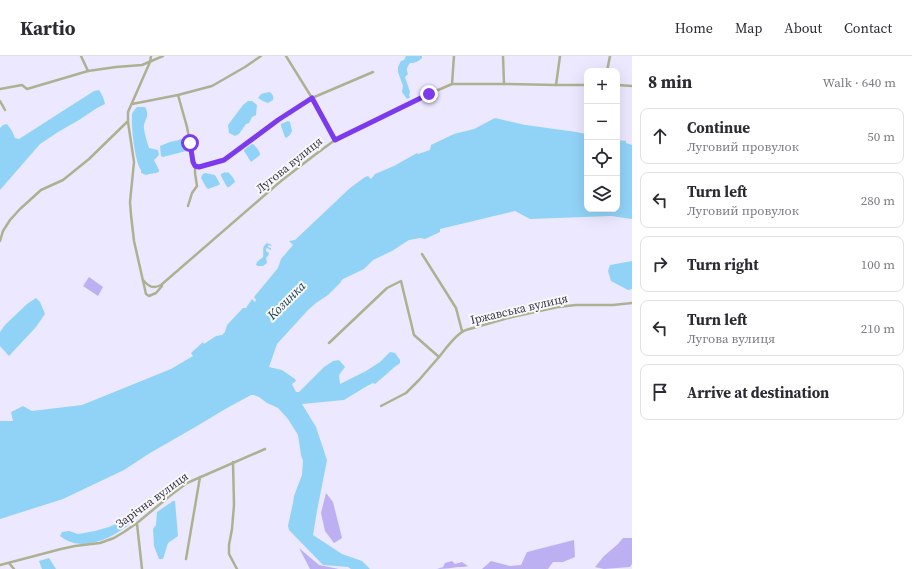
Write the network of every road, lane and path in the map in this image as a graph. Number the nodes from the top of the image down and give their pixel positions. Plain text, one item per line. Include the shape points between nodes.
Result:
1 (81, 56) edge
2 (151, 56) edge
3 (163, 56) edge
4 (261, 56) edge
5 (286, 56) edge
6 (454, 56) edge
7 (503, 56) edge
8 (560, 56) edge
9 (610, 56) edge
10 (150, 62) junction
11 (608, 68) edge
12 (88, 71) junction
13 (373, 72) dead end
14 (452, 84) junction
15 (504, 84) junction
16 (556, 85) junction
17 (584, 85) edge
18 (620, 85) edge
19 (632, 86) edge
20 (0, 89) edge
21 (178, 95) junction
22 (312, 98) junction
23 (0, 101) edge
24 (131, 104) junction
25 (5, 110) dead end
26 (128, 122) junction
27 (335, 140) junction
28 (195, 166) junction
29 (188, 206) dead end
30 (0, 240) edge
31 (422, 254) dead end
32 (143, 280) junction
33 (164, 283) junction
34 (632, 303) edge
35 (462, 331) junction
36 (329, 343) dead end
37 (438, 357) junction
38 (381, 406) dead end
39 (265, 449) dead end
40 (233, 462) junction
41 (200, 477) junction
42 (137, 523) junction
43 (186, 559) dead end
44 (9, 563) junction
45 (0, 565) edge
46 (14, 569) edge
47 (142, 569) edge
48 (237, 569) edge

1 - 12 street
2 - 10 street
3 - 10 street
4 - 21 street via 212,86
5 - 22 street
6 - 14 street
7 - 15 street
8 - 16 street
9 - 11 street
10 - 12 street
10 - 24 street
12 - 20 street via 27,89 22,85
13 - 22 street
14 - 15 street, Лугова вулиця
14 - 27 street, Лугова вулиця
15 - 16 street, Лугова вулиця
16 - 17 street, Лугова вулиця
18 - 19 street
21 - 24 street
21 - 28 street
22 - 27 street
22 - 28 street via 224,160
23 - 25 street
24 - 26 street
26 - 30 street via 63,180 40,190 10,220
26 - 32 street via 134,162 131,215
27 - 33 street, Лугова вулиця via 281,181
28 - 29 street via 197,186
31 - 35 street via 456,308
32 - 33 street via 152,287
32 - 33 street, Лугова вулиця via 149,296 156,293
34 - 35 street, Іржавська вулиця via 558,307
35 - 37 street, Іржавська вулиця
36 - 37 street via 387,288 401,281 414,336
37 - 38 street, Іржавська вулиця via 406,394
39 - 40 street, Зарічна вулиця
40 - 41 street, Зарічна вулиця
40 - 48 street via 234,504 229,554
41 - 42 street, Зарічна вулиця via 187,483
41 - 43 street
42 - 44 street, Зарічна вулиця via 100,543 61,549
42 - 47 street
44 - 45 street, Зарічна вулиця
44 - 46 street

